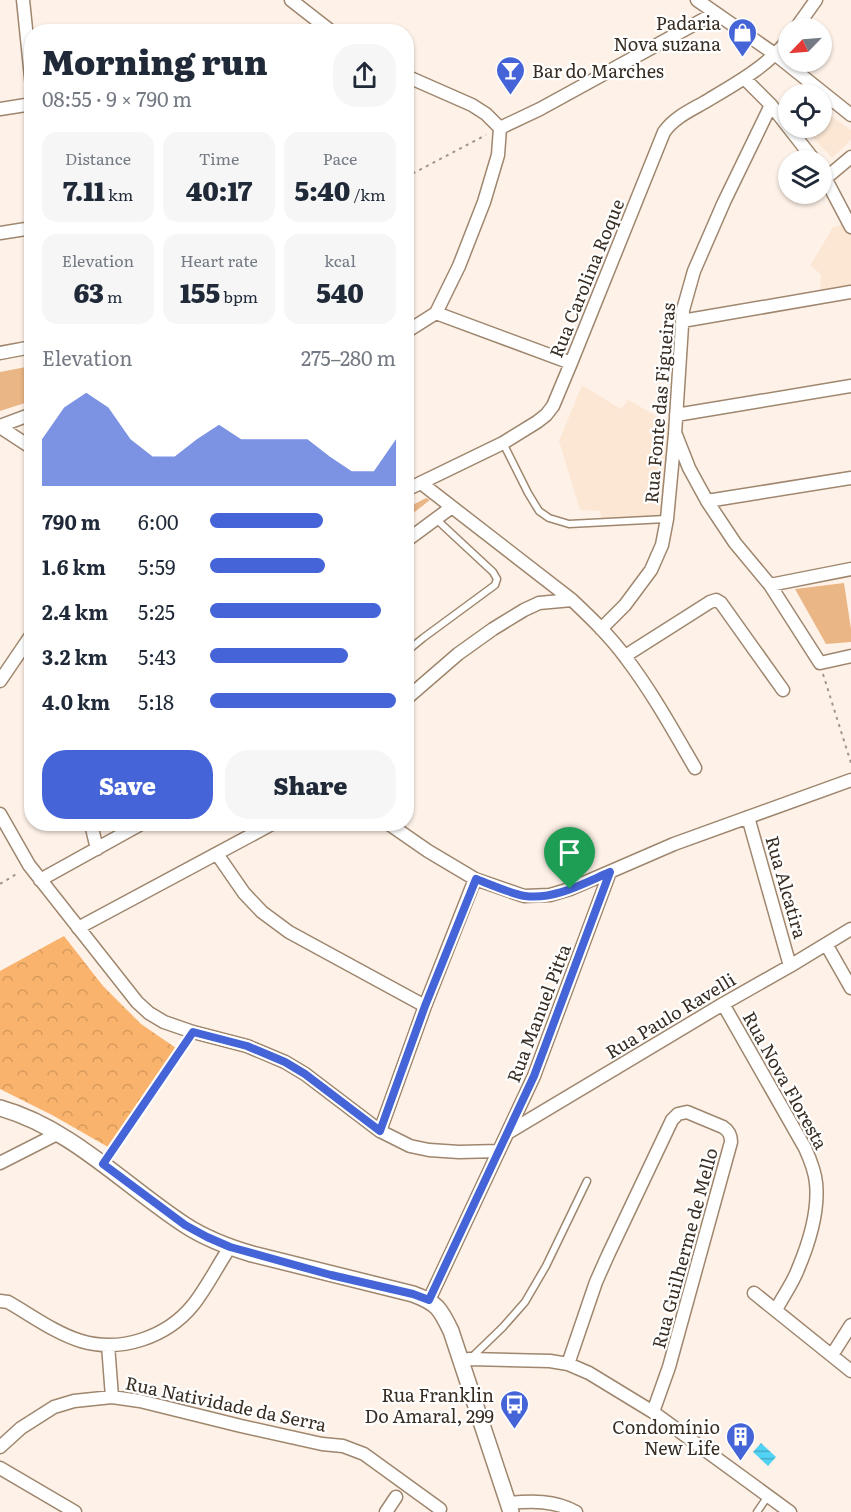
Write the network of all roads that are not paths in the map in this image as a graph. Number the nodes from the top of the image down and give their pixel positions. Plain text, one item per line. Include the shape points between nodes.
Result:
1 (23, 0) edge
2 (291, 0) edge
3 (697, 0) edge
4 (816, 0) edge
5 (714, 13) junction
6 (803, 18) edge
7 (25, 24) edge
8 (322, 24) edge
9 (778, 53) edge
10 (776, 55) junction
11 (745, 79) junction
12 (414, 80) edge
13 (24, 105) edge
14 (771, 105) junction
15 (0, 109) edge
16 (851, 115) edge
17 (500, 128) junction
18 (806, 150) edge
19 (851, 157) edge
20 (832, 170) edge
21 (832, 190) edge
22 (851, 227) edge
23 (24, 229) edge
24 (0, 233) edge
25 (851, 292) edge
26 (436, 313) junction
27 (682, 321) junction
28 (414, 327) edge
29 (24, 348) edge
30 (0, 353) edge
31 (571, 363) junction
32 (851, 386) edge
33 (676, 415) junction
34 (24, 417) edge
35 (0, 426) edge
36 (675, 434) junction
37 (24, 442) edge
38 (503, 443) junction
39 (851, 478) edge
40 (421, 483) junction
41 (414, 486) edge
42 (707, 501) junction
43 (452, 507) junction
44 (435, 519) junction
45 (667, 519) junction
46 (414, 535) edge
47 (851, 569) edge
48 (770, 585) junction
49 (572, 600) junction
50 (601, 629) junction
51 (414, 645) edge
52 (24, 646) edge
53 (625, 656) junction
54 (851, 656) edge
55 (0, 681) edge
56 (783, 690) dead end
57 (414, 692) edge
58 (695, 768) dead end
59 (851, 780) edge
60 (0, 814) edge
61 (748, 817) junction
62 (93, 831) edge
63 (129, 831) edge
64 (259, 831) edge
65 (399, 831) edge
66 (97, 849) junction
67 (217, 854) junction
68 (610, 872) junction
69 (476, 879) junction
70 (40, 880) junction
71 (78, 928) junction
72 (851, 929) edge
73 (826, 944) junction
74 (790, 966) junction
75 (851, 988) edge
76 (723, 1004) junction
77 (425, 1006) junction
78 (0, 1107) edge
79 (380, 1131) junction
80 (509, 1132) junction
81 (57, 1134) junction
82 (499, 1151) junction
83 (0, 1163) edge
84 (587, 1181) dead end
85 (230, 1247) junction
86 (754, 1293) dead end
87 (429, 1300) junction
88 (0, 1301) edge
89 (776, 1310) junction
90 (851, 1325) edge
91 (108, 1345) junction
92 (832, 1355) junction
93 (465, 1360) junction
94 (568, 1364) junction
95 (851, 1371) edge
96 (112, 1397) junction
97 (653, 1412) junction
98 (0, 1447) edge
99 (0, 1468) edge
100 (768, 1495) junction
101 (396, 1497) dead end
102 (509, 1508) edge
103 (440, 1509) dead end
104 (75, 1512) edge
105 (386, 1512) edge
106 (576, 1512) edge
107 (757, 1512) edge
108 (790, 1512) edge

1 - 7 street
2 - 8 street
3 - 5 street
4 - 6 street
5 - 10 street
5 - 17 street
9 - 10 street, Rua Carolina Roque
10 - 11 street, Rua Carolina Roque
10 - 16 street
11 - 14 street
11 - 31 street, Rua Carolina Roque via 670,123 664,132
12 - 17 street via 472,105
13 - 15 street
14 - 18 street
14 - 27 street, Rua Fonte das Figueiras via 694,271
17 - 26 street via 498,155 484,202
19 - 20 street
21 - 22 street
23 - 24 street
25 - 27 street
26 - 28 street
26 - 31 street
27 - 33 street, Rua Fonte das Figueiras
29 - 30 street
31 - 38 street, Rua Carolina Roque via 546,415
32 - 33 street
33 - 36 street, Rua Fonte das Figueiras
34 - 35 street
35 - 37 street
36 - 42 street
36 - 45 street, Rua Fonte das Figueiras
38 - 40 street, Rua Carolina Roque
38 - 45 lane via 539,511 549,518 568,524
39 - 42 street
40 - 41 street, Rua Carolina Roque
40 - 43 street
42 - 48 street
43 - 44 street
43 - 49 street
44 - 46 street
44 - 51 lane via 497,579 495,585
45 - 50 street, Rua Fonte das Figueiras via 651,570
47 - 48 street
48 - 54 street via 820,663
49 - 50 street
49 - 57 street via 539,603 524,609 458,654
50 - 53 street
52 - 55 street
53 - 56 street via 716,600
53 - 58 street
59 - 61 street
60 - 70 street via 28,866
61 - 68 street
61 - 74 street, Rua Alcatira
62 - 66 street
63 - 66 street
64 - 67 street
65 - 69 street
66 - 70 street
67 - 71 street
67 - 77 street via 244,893 289,932
68 - 69 street via 550,895 524,896
68 - 80 street, Rua Manuel Pitta via 534,1076
69 - 77 street
70 - 71 street
71 - 79 street via 149,1013 164,1022 247,1046 285,1062
72 - 73 street, Rua Paulo Ravelli
73 - 74 street, Rua Paulo Ravelli
73 - 75 street
74 - 76 street, Rua Paulo Ravelli
76 - 80 street, Rua Paulo Ravelli
76 - 89 street, Rua Nova Floresta via 805,1148 816,1182 816,1208 798,1270
77 - 79 street
78 - 81 street
79 - 82 street via 410,1146 429,1150
80 - 82 street, Rua Manuel Pitta
81 - 83 street
81 - 85 street via 185,1225
82 - 87 street, Rua Manuel Pitta
84 - 93 lane via 525,1302
85 - 87 street
85 - 91 street via 194,1305 179,1319 145,1339
86 - 89 street
87 - 93 street via 443,1315
88 - 91 street via 82,1341
89 - 92 street
90 - 92 street
91 - 96 street
92 - 95 street
93 - 94 street
93 - 102 street
94 - 97 street
94 - 97 street, Rua Guilherme de Mello via 596,1282 672,1120 687,1112 723,1127 731,1142
96 - 98 street, Rua Natividade da Serra via 54,1407
96 - 103 street, Rua Natividade da Serra via 343,1446 364,1455
97 - 100 street
99 - 104 street
100 - 107 lane
100 - 108 street
101 - 105 street
102 - 106 street via 532,1501 550,1502

